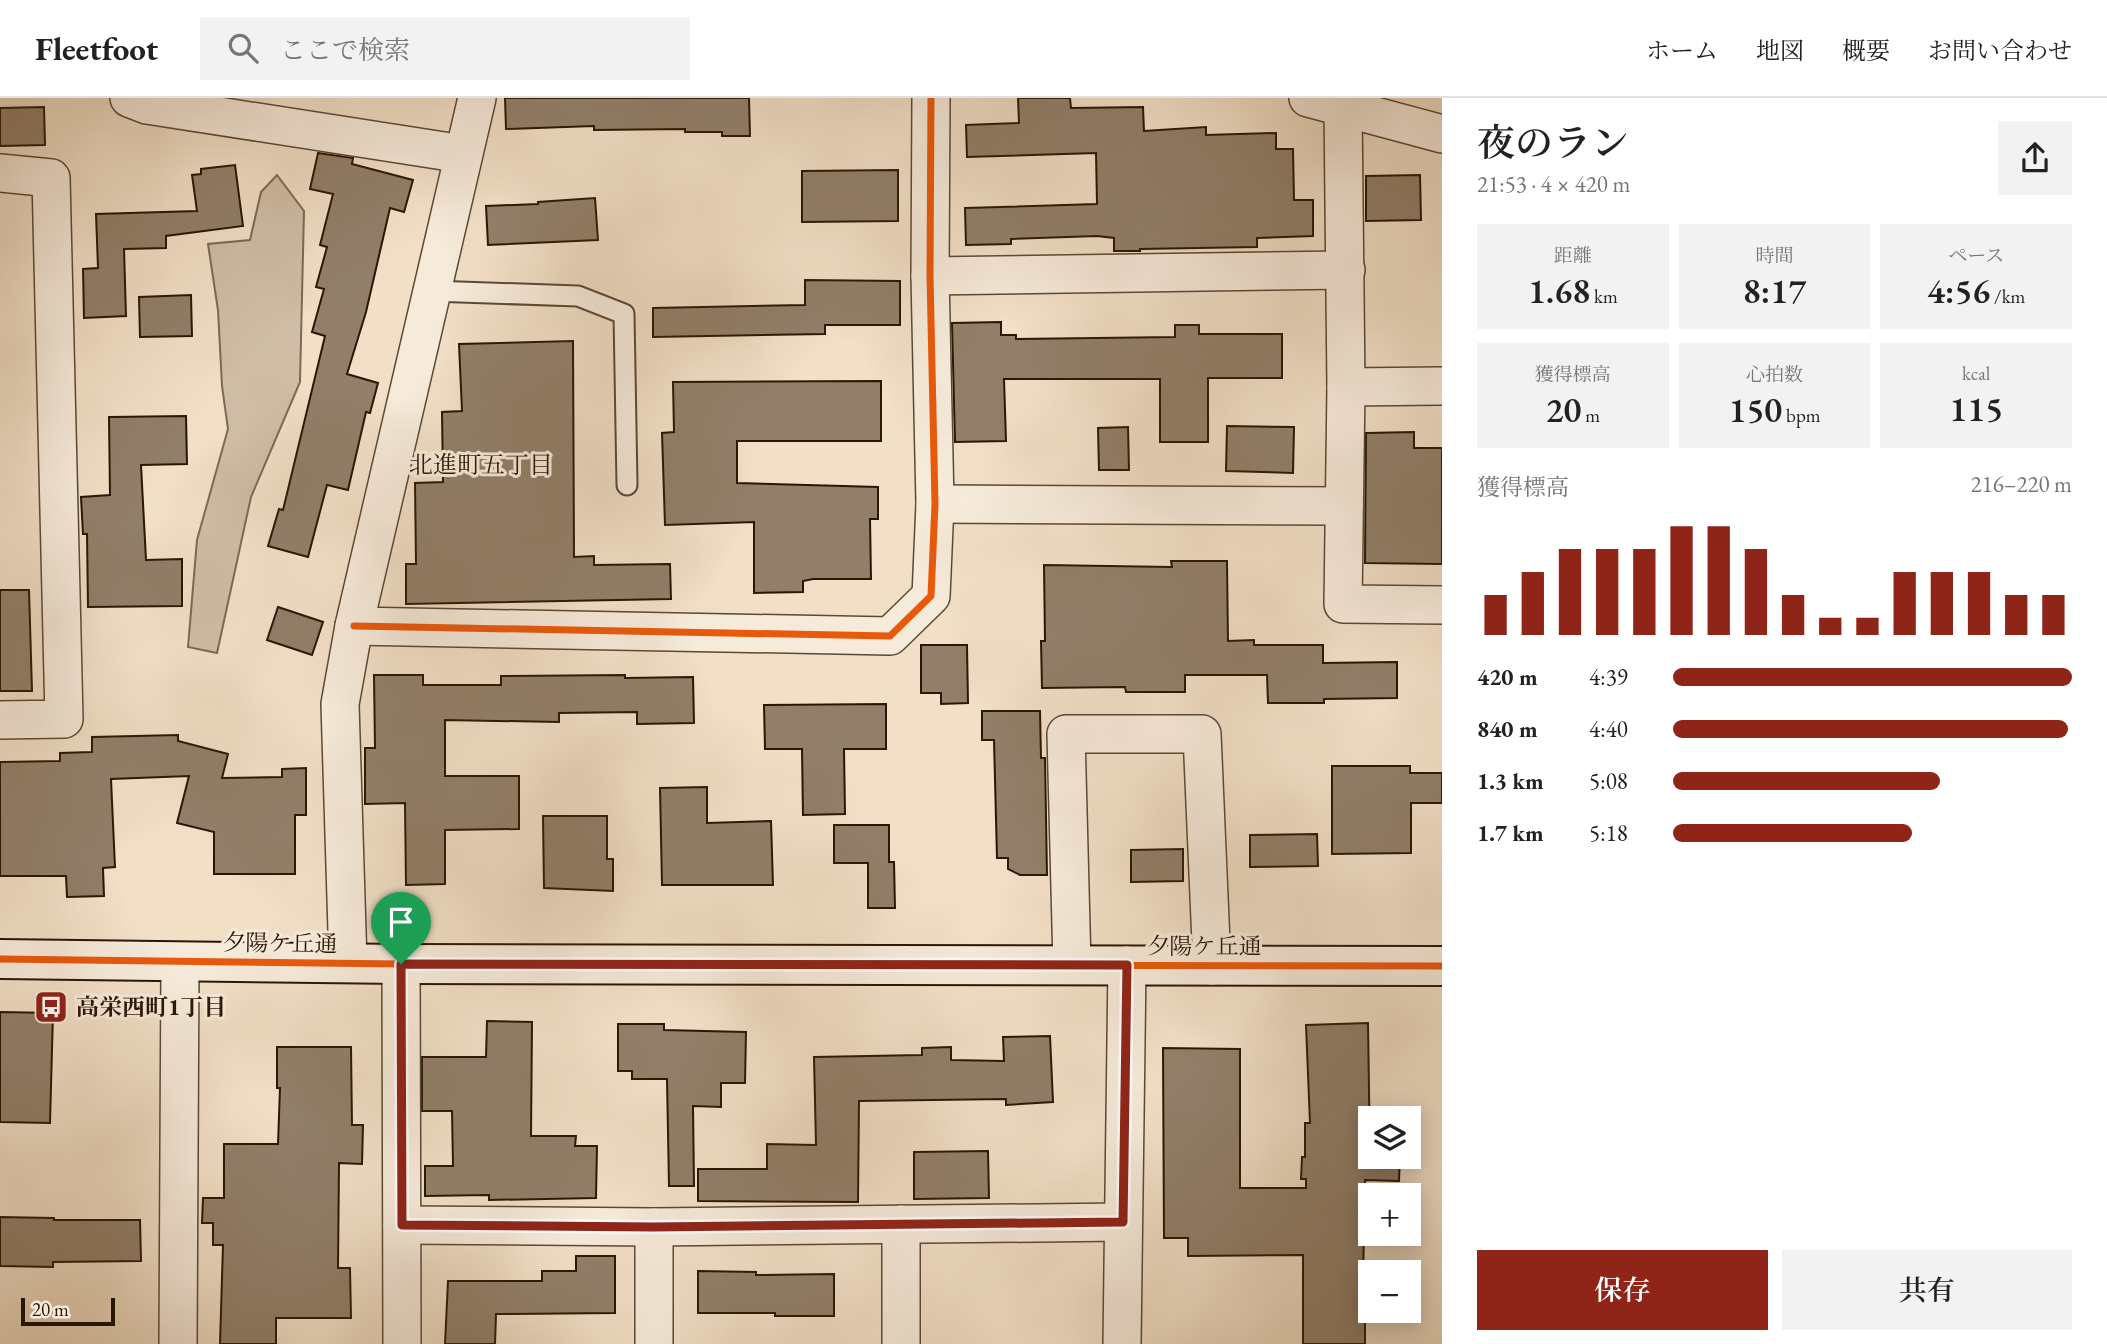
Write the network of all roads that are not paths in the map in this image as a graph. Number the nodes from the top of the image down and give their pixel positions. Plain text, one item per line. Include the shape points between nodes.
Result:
1 (129, 98) edge
2 (477, 98) edge
3 (931, 98) edge
4 (1308, 98) edge
5 (1343, 108) junction
6 (1442, 134) edge
7 (463, 154) junction
8 (0, 173) edge
9 (1346, 270) junction
10 (930, 276) junction
11 (431, 291) junction
12 (1442, 386) edge
13 (1346, 387) junction
14 (627, 485) dead end
15 (934, 504) junction
16 (1344, 506) junction
17 (1442, 605) edge
18 (354, 626) junction
19 (0, 720) edge
20 (0, 959) edge
21 (180, 962) junction
22 (348, 963) junction
23 (401, 964) junction
24 (1072, 965) junction
25 (1127, 965) junction
26 (1212, 966) junction
27 (1442, 966) edge
28 (1123, 1222) junction
29 (901, 1224) junction
30 (402, 1225) junction
31 (654, 1227) junction
32 (178, 1344) edge
33 (402, 1344) edge
34 (654, 1344) edge
35 (901, 1344) edge
36 (1122, 1344) edge

1 - 7 street via 147,105
2 - 7 street
3 - 10 street
4 - 5 street
5 - 6 street
5 - 9 street
7 - 11 street
8 - 19 street via 51,178 64,719
9 - 10 street
9 - 13 street
10 - 15 street
11 - 14 lane via 578,296 624,314
11 - 18 street
12 - 13 street
13 - 16 street
15 - 16 street
15 - 18 street via 931,597 890,636
16 - 17 street via 1343,604
18 - 22 street via 340,704
20 - 21 street, 夕陽ケ丘通
21 - 22 street, 夕陽ケ丘通
21 - 32 street
22 - 23 street, 夕陽ケ丘通
23 - 24 street, 夕陽ケ丘通
23 - 30 street
24 - 25 street, 夕陽ケ丘通
24 - 26 street via 1066,734 1202,734
25 - 26 street, 夕陽ケ丘通
25 - 28 street
26 - 27 street, 夕陽ケ丘通
28 - 29 street
28 - 36 street
29 - 31 street
29 - 35 street
30 - 31 street
30 - 33 street
31 - 34 street

